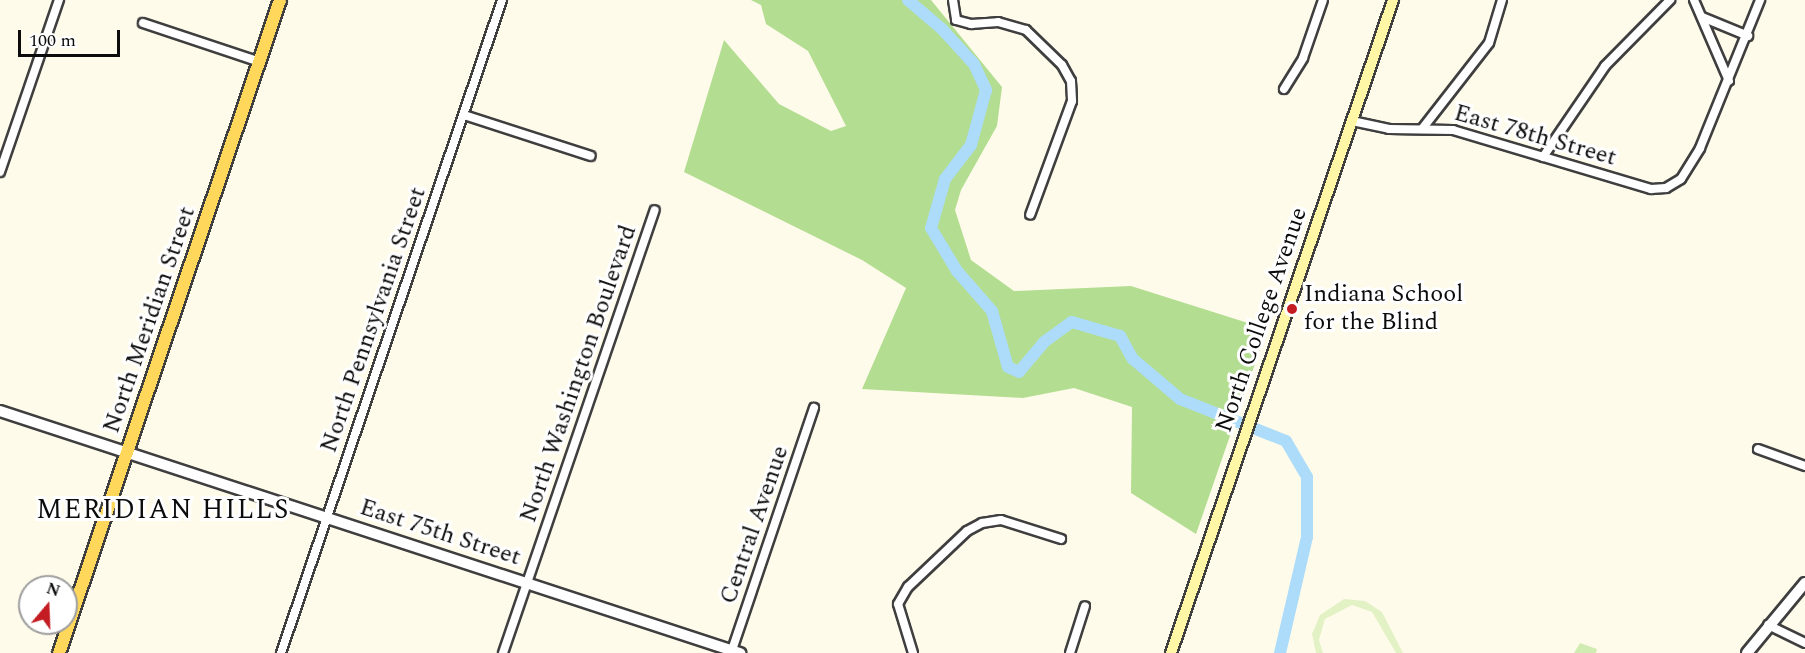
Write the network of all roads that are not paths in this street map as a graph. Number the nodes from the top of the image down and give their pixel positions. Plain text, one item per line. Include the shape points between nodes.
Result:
1 (59, 0) edge
2 (280, 0) edge
3 (502, 0) edge
4 (953, 0) edge
5 (1323, 0) edge
6 (1394, 0) edge
7 (1502, 0) edge
8 (1670, 0) edge
9 (1694, 0) edge
10 (1760, 0) edge
11 (1702, 17) junction
12 (143, 23) dead end
13 (1748, 36) junction
14 (260, 62) junction
15 (1729, 81) junction
16 (1284, 89) dead end
17 (464, 115) junction
18 (1352, 121) junction
19 (1422, 129) junction
20 (591, 156) dead end
21 (1543, 157) junction
22 (0, 172) edge
23 (655, 210) dead end
24 (1030, 215) dead end
25 (814, 408) dead end
26 (0, 411) edge
27 (1758, 449) dead end
28 (128, 453) junction
29 (1805, 466) edge
30 (328, 519) junction
31 (1061, 539) dead end
32 (1805, 583) edge
33 (528, 584) junction
34 (1085, 606) dead end
35 (1768, 626) junction
36 (1805, 643) edge
37 (734, 652) edge
38 (59, 653) edge
39 (281, 653) edge
40 (503, 653) edge
41 (914, 653) edge
42 (1070, 653) edge
43 (1171, 653) edge
44 (1747, 653) edge

1 - 22 street
2 - 14 main road, North Meridian Street
3 - 17 street, North Pennsylvania Street
4 - 24 street via 956,20 971,24 998,22 1026,30 1062,65 1071,81 1072,100
5 - 16 street via 1303,58
6 - 18 main road, North College Avenue
7 - 19 street via 1489,43
8 - 21 street via 1605,66
9 - 11 street
10 - 13 street
11 - 13 street
11 - 15 street
12 - 14 street
13 - 15 street
14 - 28 main road, North Meridian Street
15 - 21 street, East 78th Street via 1700,148 1672,186 1651,189
17 - 20 street
17 - 30 street, North Pennsylvania Street
18 - 19 street, East 78th Street via 1389,129
18 - 43 main road, North College Avenue
19 - 21 street, East 78th Street via 1453,130
23 - 33 street, North Washington Boulevard
25 - 37 street, Central Avenue
26 - 28 street, East 75th Street
27 - 29 street
28 - 30 street, East 75th Street
28 - 38 main road, North Meridian Street
30 - 33 street, East 75th Street
30 - 39 street, North Pennsylvania Street
31 - 41 street via 1001,520 967,531 908,587 898,604
32 - 35 street
33 - 37 street, East 75th Street
33 - 40 street, North Washington Boulevard
34 - 42 street
35 - 36 street
35 - 44 street

